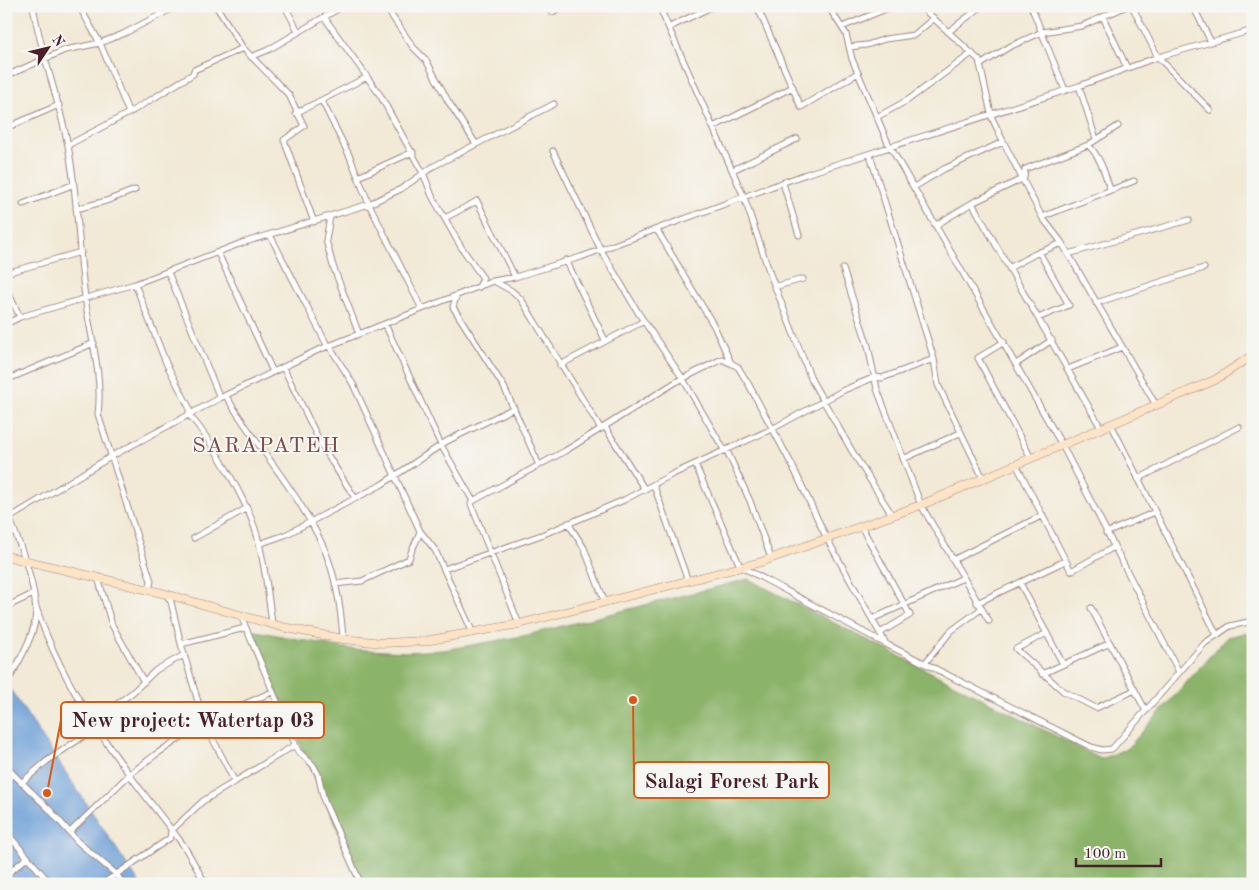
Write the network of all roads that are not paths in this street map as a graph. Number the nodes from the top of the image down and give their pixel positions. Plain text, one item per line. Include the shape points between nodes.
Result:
1 (33, 6) edge
2 (79, 6) edge
3 (177, 6) edge
4 (216, 6) edge
5 (285, 6) edge
6 (343, 6) edge
7 (385, 6) edge
8 (565, 6) edge
9 (659, 6) edge
10 (713, 6) edge
11 (756, 6) edge
12 (893, 6) edge
13 (920, 6) edge
14 (982, 6) edge
15 (1032, 6) edge
16 (1127, 6) edge
17 (1132, 6) edge
18 (831, 7) edge
19 (1195, 7) edge
20 (168, 8) edge
21 (552, 12) dead end
22 (324, 17) junction
23 (1103, 17) junction
24 (934, 18) junction
25 (670, 27) junction
26 (842, 28) junction
27 (1253, 30) edge
28 (298, 31) junction
29 (948, 32) junction
30 (1042, 32) junction
31 (1211, 42) junction
32 (100, 43) junction
33 (849, 46) junction
34 (243, 48) junction
35 (972, 53) junction
36 (251, 57) junction
37 (1158, 57) junction
38 (45, 59) junction
39 (980, 65) junction
40 (1127, 68) junction
41 (858, 73) junction
42 (6, 76) edge
43 (367, 77) junction
44 (1079, 86) junction
45 (793, 87) junction
46 (1065, 90) junction
47 (322, 100) junction
48 (554, 104) dead end
49 (59, 105) junction
50 (1210, 110) dead end
51 (296, 112) junction
52 (129, 113) junction
53 (991, 114) junction
54 (877, 116) junction
55 (1118, 126) dead end
56 (713, 127) junction
57 (6, 128) edge
58 (797, 139) dead end
59 (1096, 139) junction
60 (1003, 142) junction
61 (476, 144) junction
62 (68, 145) junction
63 (1088, 145) junction
64 (891, 148) junction
65 (554, 151) dead end
66 (413, 152) junction
67 (870, 155) junction
68 (732, 170) junction
69 (424, 175) junction
70 (358, 177) junction
71 (1024, 178) junction
72 (1134, 181) dead end
73 (783, 183) junction
74 (72, 185) junction
75 (914, 187) junction
76 (135, 190) dead end
77 (1110, 190) junction
78 (744, 197) junction
79 (972, 203) junction
80 (23, 204) dead end
81 (369, 204) junction
82 (76, 209) junction
83 (330, 217) junction
84 (1042, 217) junction
85 (445, 218) junction
86 (1189, 220) dead end
87 (314, 222) junction
88 (936, 225) junction
89 (658, 230) junction
90 (270, 235) junction
91 (800, 235) dead end
92 (1062, 243) junction
93 (601, 250) junction
94 (81, 252) junction
95 (1039, 252) junction
96 (218, 253) junction
97 (1068, 254) junction
98 (566, 260) junction
99 (1009, 268) junction
100 (1204, 268) dead end
101 (843, 269) dead end
102 (168, 272) junction
103 (6, 273) edge
104 (515, 277) junction
105 (803, 280) dead end
106 (494, 281) junction
107 (135, 284) junction
108 (479, 287) junction
109 (774, 287) junction
110 (6, 288) edge
111 (456, 296) junction
112 (85, 298) junction
113 (1096, 303) junction
114 (422, 309) junction
115 (20, 317) junction
116 (1038, 318) junction
117 (644, 321) junction
118 (6, 324) edge
119 (385, 324) junction
120 (359, 334) junction
121 (606, 340) junction
122 (1052, 340) junction
123 (1004, 342) junction
124 (94, 343) junction
125 (1122, 346) junction
126 (330, 347) junction
127 (1253, 355) edge
128 (934, 359) junction
129 (731, 363) junction
130 (1016, 364) junction
131 (560, 365) junction
132 (283, 367) junction
133 (1068, 369) junction
134 (273, 372) junction
135 (875, 377) junction
136 (682, 379) junction
137 (6, 380) edge
138 (223, 397) junction
139 (824, 402) junction
140 (1156, 405) junction
141 (514, 408) junction
142 (189, 415) junction
143 (1111, 424) junction
144 (1239, 427) dead end
145 (603, 428) junction
146 (1101, 428) junction
147 (772, 429) junction
148 (960, 432) junction
149 (441, 445) junction
150 (1062, 445) junction
151 (727, 451) junction
152 (112, 456) junction
153 (1031, 458) junction
154 (903, 459) junction
155 (695, 464) junction
156 (1016, 464) junction
157 (539, 465) junction
158 (395, 475) junction
159 (983, 478) junction
160 (1138, 479) junction
161 (654, 486) junction
162 (646, 490) junction
163 (355, 498) junction
164 (474, 501) junction
165 (921, 505) junction
166 (247, 508) junction
167 (6, 510) edge
168 (1155, 512) junction
169 (892, 515) junction
170 (1043, 515) junction
171 (8, 519) edge
172 (310, 521) junction
173 (568, 523) junction
174 (861, 526) junction
175 (420, 532) junction
176 (1106, 533) junction
177 (194, 538) dead end
178 (827, 539) junction
179 (259, 544) junction
180 (1114, 547) junction
181 (490, 555) junction
182 (6, 556) edge
183 (771, 558) junction
184 (24, 560) junction
185 (952, 560) junction
186 (1065, 560) junction
187 (740, 566) junction
188 (444, 569) junction
189 (98, 578) junction
190 (963, 578) junction
191 (688, 581) junction
192 (1020, 582) junction
193 (335, 584) junction
194 (149, 590) junction
195 (33, 594) junction
196 (166, 594) junction
197 (604, 600) junction
198 (904, 603) junction
199 (977, 603) junction
200 (35, 604) junction
201 (6, 607) edge
202 (1091, 608) dead end
203 (981, 609) junction
204 (241, 616) junction
205 (872, 619) junction
206 (989, 620) dead end
207 (1253, 622) edge
208 (272, 623) junction
209 (519, 624) junction
210 (245, 628) junction
211 (472, 631) junction
212 (880, 633) junction
213 (1047, 633) junction
214 (1217, 635) junction
215 (343, 639) junction
216 (1110, 643) junction
217 (181, 644) junction
218 (886, 644) junction
219 (184, 655) junction
220 (925, 663) junction
221 (1063, 664) junction
222 (1179, 672) junction
223 (1042, 674) junction
224 (144, 682) junction
225 (6, 684) edge
226 (1135, 690) junction
227 (272, 692) junction
228 (1146, 711) junction
229 (94, 721) junction
230 (204, 722) junction
231 (97, 727) junction
232 (295, 745) junction
233 (6, 764) edge
234 (12, 773) junction
235 (130, 774) junction
236 (235, 782) junction
237 (21, 783) junction
238 (6, 784) edge
239 (171, 831) junction
240 (6, 832) edge
241 (70, 832) junction
242 (28, 857) junction
243 (116, 874) junction
244 (6, 875) edge
245 (48, 881) dead end
246 (102, 884) edge
247 (123, 884) edge
248 (206, 884) edge
249 (361, 884) edge

1 - 38 street
2 - 32 street
3 - 20 street
4 - 34 street
5 - 28 street
6 - 22 street
7 - 61 street via 426,60
8 - 21 street
9 - 25 street
10 - 25 street
11 - 45 street
12 - 26 street
13 - 24 street
14 - 29 street
15 - 30 street
16 - 23 street
17 - 37 street
18 - 26 street
19 - 31 street
20 - 32 street via 123,34
22 - 28 street
22 - 43 street
23 - 30 street via 1082,26
23 - 40 street
24 - 29 street
24 - 33 street via 914,35
25 - 56 street
26 - 33 street
27 - 31 street
28 - 36 street
29 - 35 street
30 - 39 street
30 - 46 street
31 - 37 street
32 - 38 street via 65,50
32 - 52 street
33 - 41 street
34 - 36 street
34 - 52 street via 194,70 193,74
35 - 39 street
35 - 54 street via 908,100
36 - 51 street via 289,95
37 - 40 street
37 - 50 street
38 - 42 street
38 - 49 street
39 - 53 street
40 - 44 street
41 - 45 street via 801,107
41 - 54 street
43 - 47 street
43 - 66 street
44 - 46 street
44 - 59 street
45 - 56 street
46 - 53 street
47 - 51 street
47 - 70 street
48 - 61 street
49 - 57 street
49 - 62 street
51 - 87 street via 304,126 284,140
52 - 62 street
53 - 60 street
53 - 64 street
54 - 64 street
55 - 59 street
56 - 68 street
58 - 68 street
59 - 63 street
60 - 71 street
60 - 75 street via 944,169
61 - 69 street via 434,166
62 - 74 street
63 - 71 street via 1025,169
63 - 77 street via 1102,167
64 - 67 street
64 - 75 street
65 - 93 street
66 - 69 street
66 - 70 street
67 - 73 street
67 - 128 street
68 - 78 street
69 - 81 street via 401,190
69 - 85 street
70 - 81 street
71 - 79 street
71 - 84 street
72 - 77 street
73 - 78 street
73 - 91 street
74 - 80 street
74 - 82 street
75 - 88 street
76 - 82 street
77 - 84 street
78 - 89 street
78 - 109 street
79 - 88 street
79 - 99 street
81 - 83 street
81 - 114 street
82 - 94 street
83 - 87 street
83 - 120 street via 326,240
84 - 92 street
85 - 104 street via 478,201
85 - 108 street via 483,278
86 - 97 street
87 - 90 street
88 - 123 street
89 - 93 street
89 - 129 street via 714,326
90 - 96 street
90 - 126 street
92 - 95 street
92 - 97 street
93 - 98 street
93 - 117 street
94 - 103 street
94 - 112 street
95 - 99 street
95 - 116 street via 1069,306
96 - 102 street
96 - 134 street
97 - 113 street
98 - 104 street
98 - 121 street
99 - 116 street
100 - 113 street
101 - 135 street
102 - 107 street
102 - 138 street
104 - 106 street
105 - 109 street
106 - 108 street
106 - 131 street via 521,299
107 - 112 street
107 - 142 street
108 - 111 street
109 - 139 street via 812,381
110 - 115 street
111 - 114 street
111 - 141 street via 454,306
112 - 115 street
112 - 124 street
113 - 125 street
114 - 119 street
115 - 118 street
116 - 122 street
117 - 121 street
117 - 136 street
119 - 120 street
119 - 149 street
120 - 126 street
121 - 131 street
122 - 130 street
122 - 133 street
123 - 130 street
123 - 153 street via 978,358
124 - 137 street
124 - 152 street via 100,393 98,414
125 - 133 street
125 - 140 street
126 - 132 street
126 - 158 street via 353,384
127 - 140 street via 1215,380
128 - 135 street via 882,378
128 - 148 street via 938,385
129 - 136 street via 722,360
129 - 147 street via 749,385
130 - 150 street
131 - 145 street
132 - 134 street
132 - 163 street via 323,448
133 - 146 street
134 - 138 street
135 - 139 street
135 - 154 street
136 - 145 street
136 - 151 street
138 - 142 street
138 - 172 street
139 - 147 street
139 - 169 street
140 - 143 street
141 - 149 street
141 - 157 street
142 - 152 street
142 - 166 street
143 - 146 street
143 - 160 street
144 - 160 street
145 - 157 street
145 - 162 street
146 - 150 street
147 - 151 street
147 - 178 street
148 - 154 street
148 - 159 street
149 - 158 street
149 - 164 street
150 - 153 street
150 - 176 street
151 - 155 street
151 - 183 street via 750,500
152 - 171 street
152 - 194 street via 151,581
153 - 156 street
154 - 165 street
155 - 161 street
155 - 187 street
156 - 159 street
156 - 170 street
157 - 164 street
158 - 163 street
158 - 175 street
159 - 165 street
160 - 168 street
161 - 162 street
161 - 191 street
162 - 173 street
163 - 172 street
164 - 181 street via 471,504
165 - 169 street
165 - 185 street
166 - 177 street
166 - 179 street
167 - 171 street
168 - 176 street
168 - 214 street
169 - 174 street
170 - 185 street
170 - 186 street
171 - 184 street
172 - 179 street
172 - 193 street via 324,548
173 - 181 street
173 - 197 street via 584,548
174 - 178 street
174 - 198 street
175 - 188 street via 435,550
175 - 193 street via 409,559 362,581
176 - 180 street
178 - 183 street
178 - 205 street
179 - 208 street
180 - 186 street via 1071,571
180 - 222 street
181 - 188 street via 484,554
181 - 209 street
182 - 184 street
183 - 187 street
184 - 189 street
184 - 195 street
185 - 190 street
186 - 192 street
187 - 191 street
187 - 218 street
188 - 211 street
189 - 194 street
189 - 224 street via 112,625
190 - 198 street
190 - 199 street
191 - 197 street
192 - 199 street
192 - 213 street
193 - 215 street via 341,605
194 - 196 street
195 - 200 street
195 - 201 street
196 - 204 street
196 - 217 street
197 - 209 street
198 - 205 street
198 - 212 street via 910,615
199 - 203 street
200 - 225 street via 35,622 18,665
200 - 229 street via 54,652
202 - 216 street
203 - 206 street
203 - 220 street via 951,631
204 - 208 street
204 - 210 street
205 - 212 street
207 - 214 street via 1230,626
208 - 215 street
209 - 211 street
210 - 217 street
210 - 227 street
211 - 215 street via 414,643
212 - 218 street
213 - 221 street
213 - 223 street via 1016,649
214 - 222 street via 1205,643
216 - 221 street
216 - 226 street
217 - 219 street
218 - 220 street
219 - 224 street via 156,670
219 - 230 street
220 - 228 street via 1102,750 1112,749
221 - 223 street
222 - 228 street
223 - 226 street via 1063,692 1096,708
224 - 229 street
226 - 228 street
227 - 230 street
227 - 232 street
229 - 231 street
230 - 235 street
230 - 236 street
231 - 235 street
231 - 237 street
232 - 236 street
232 - 249 street via 318,774 324,801
233 - 234 street
234 - 237 street
234 - 238 street
235 - 239 street
235 - 241 street
236 - 239 street via 203,802
237 - 241 street
239 - 243 street via 170,838
239 - 248 street
240 - 242 street
241 - 243 street
242 - 244 street
242 - 245 street
243 - 246 street
243 - 247 street

